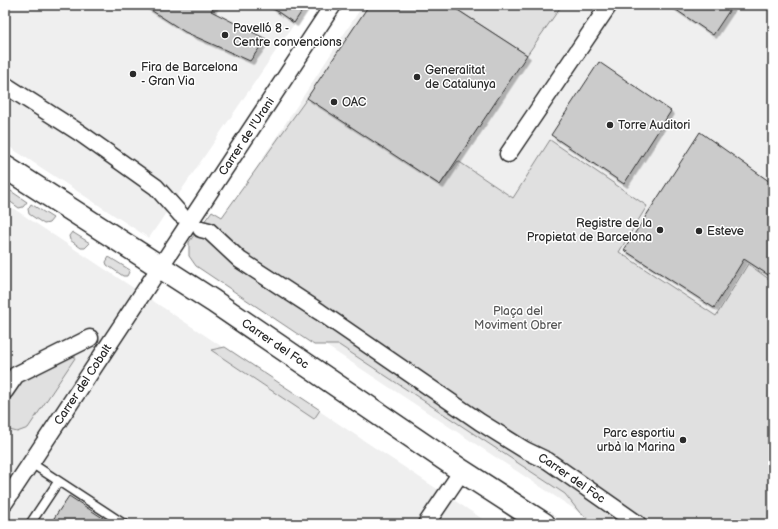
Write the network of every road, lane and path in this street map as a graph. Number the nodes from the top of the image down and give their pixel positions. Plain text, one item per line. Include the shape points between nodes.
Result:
1 (333, 5) edge
2 (609, 5) edge
3 (5, 84) edge
4 (508, 154) dead end
5 (5, 167) edge
6 (178, 212) dead end
7 (205, 230) dead end
8 (160, 267) junction
9 (90, 338) dead end
10 (5, 391) edge
11 (31, 463) junction
12 (462, 471) junction
13 (58, 482) junction
14 (5, 502) edge
15 (30, 524) edge
16 (124, 524) edge
17 (426, 524) edge
18 (544, 524) edge
19 (638, 524) edge

1 - 8 street, Carrer de l'Urani
2 - 4 street
3 - 6 street via 156,187
5 - 8 street, Carrer del Foc
7 - 19 street, Carrer del Foc via 240,260 480,422 548,461
8 - 11 street, Carrer del Cobalt
8 - 12 street, Carrer del Foc
9 - 10 street via 16,375
11 - 13 lane
11 - 14 street, Carrer del Cobalt
12 - 17 street
12 - 18 street, Carrer del Foc
13 - 15 lane
13 - 16 lane

